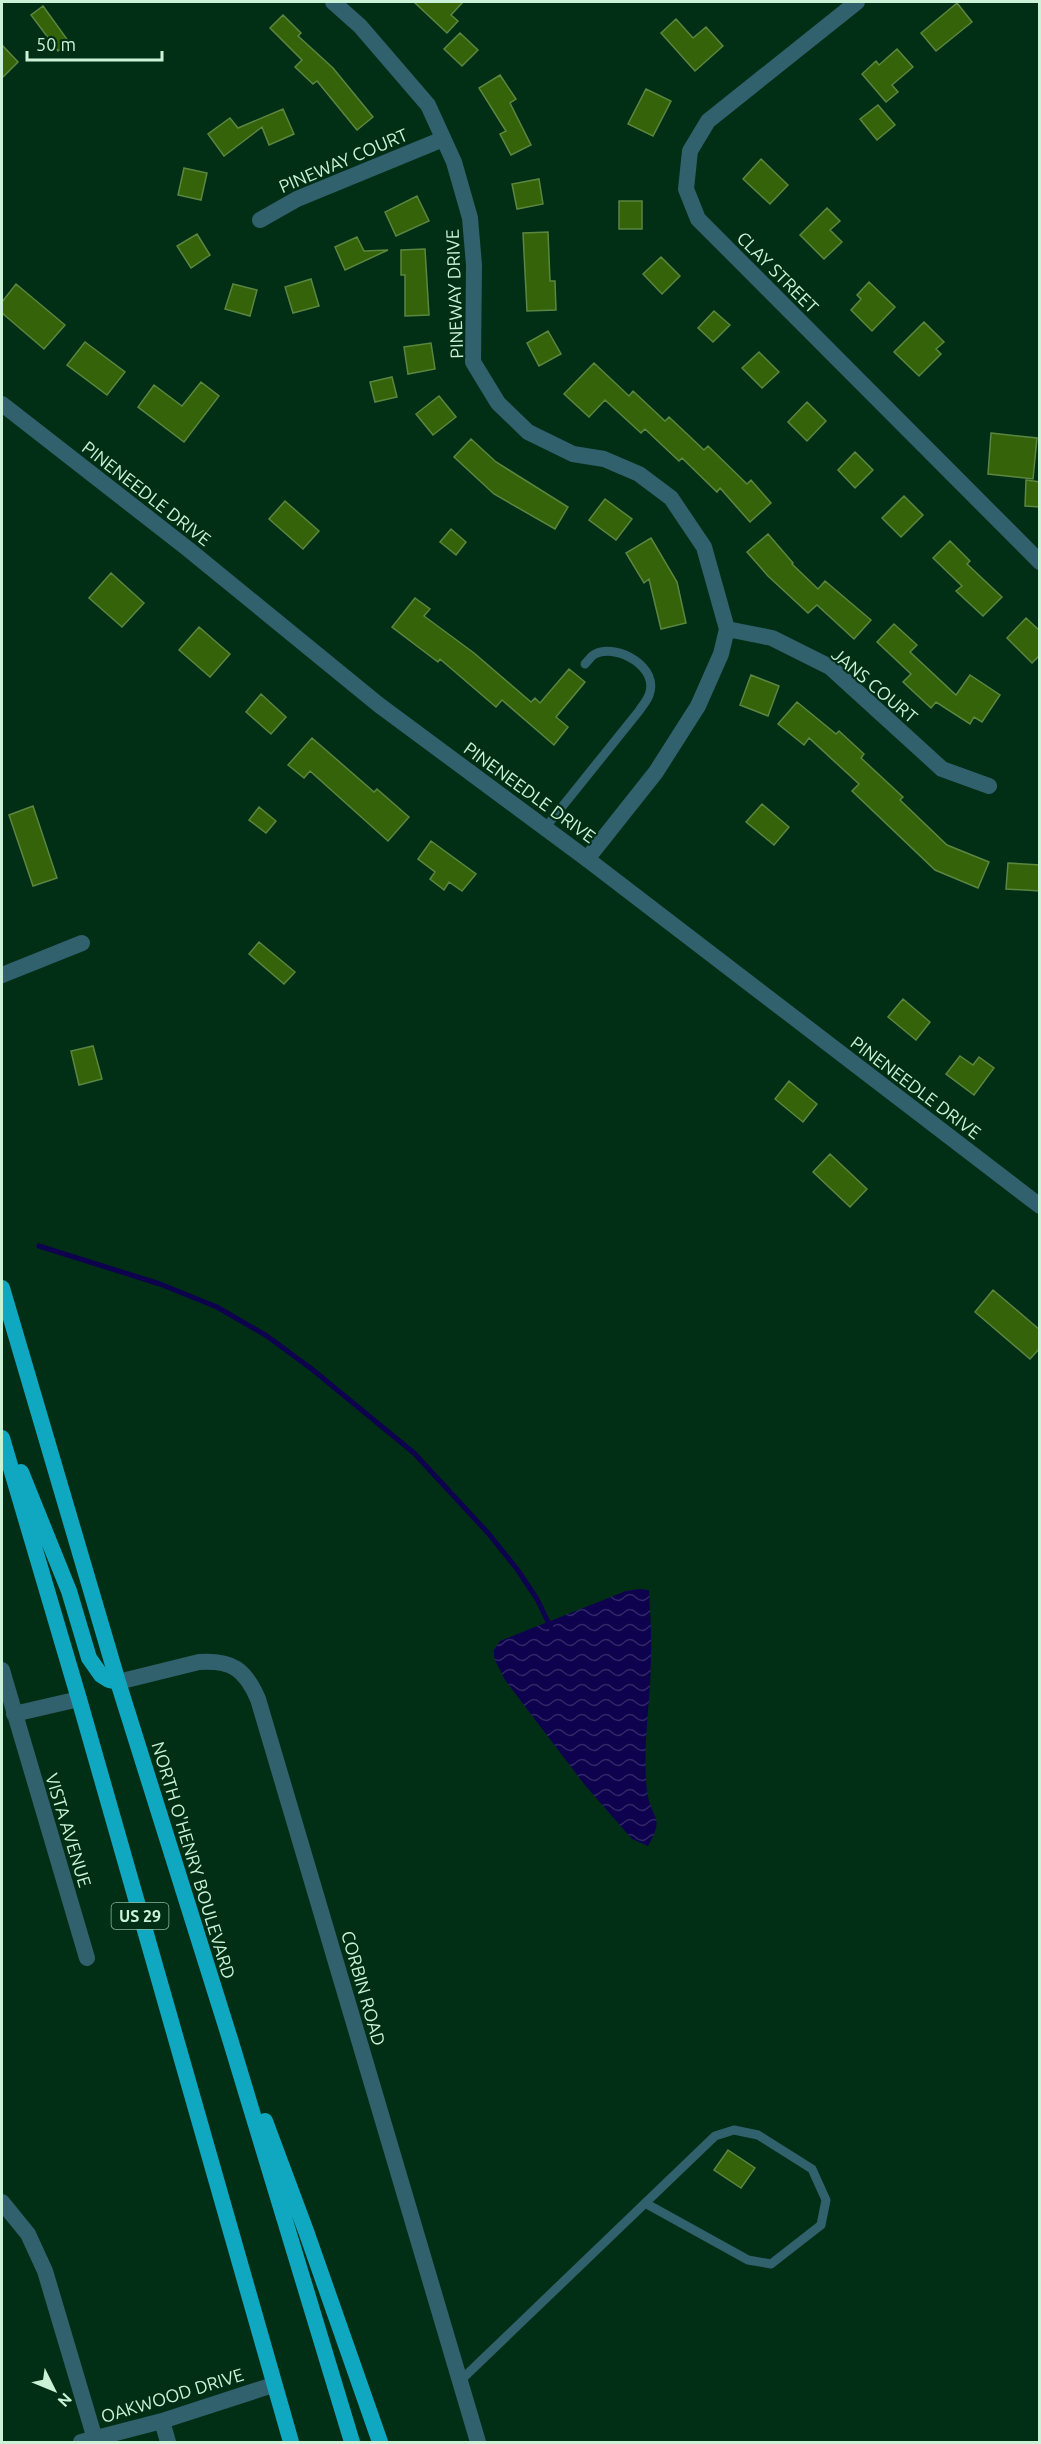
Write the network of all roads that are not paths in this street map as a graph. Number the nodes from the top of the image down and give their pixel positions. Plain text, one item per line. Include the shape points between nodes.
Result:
1 (333, 2) edge
2 (857, 2) edge
3 (443, 139) junction
4 (261, 220) dead end
5 (2, 404) edge
6 (1040, 562) edge
7 (728, 629) junction
8 (585, 664) dead end
9 (989, 786) dead end
10 (544, 828) junction
11 (587, 859) junction
12 (82, 943) dead end
13 (2, 975) edge
14 (1040, 1206) edge
15 (2, 1288) edge
16 (2, 1424) edge
17 (2, 1438) edge
18 (2, 1670) edge
19 (118, 1682) junction
20 (79, 1699) junction
21 (14, 1714) junction
22 (87, 1958) dead end
23 (230, 2040) junction
24 (2, 2202) edge
25 (645, 2203) junction
26 (460, 2381) junction
27 (273, 2385) junction
28 (162, 2421) junction
29 (88, 2440) edge
30 (168, 2442) edge
31 (291, 2442) edge
32 (352, 2442) edge
33 (380, 2442) edge
34 (478, 2442) edge

1 - 3 street, PINEWAY DRIVE via 360,26 428,105
2 - 6 street, CLAY STREET via 708,120 690,151 686,189 698,219
3 - 4 street, PINEWAY COURT via 297,199
3 - 7 street, PINEWAY DRIVE via 470,218 474,265 473,362 498,403 528,432 573,454 604,459 639,474 671,498 704,547
5 - 10 street, PINENEEDLE DRIVE via 379,705
7 - 9 street, JANS COURT via 772,638 830,667 942,769
7 - 11 street via 698,706 656,772
8 - 10 lane via 602,652 627,656 648,672 649,695
10 - 11 street, PINENEEDLE DRIVE
11 - 14 street, PINENEEDLE DRIVE
12 - 13 street
15 - 19 highway, NORTH O'HENRY BOULEVARD / US 29
16 - 19 highway via 56,1555 89,1658 101,1675
17 - 20 highway, US 29
18 - 21 street, VISTA AVENUE
19 - 23 highway, NORTH O'HENRY BOULEVARD / US 29
19 - 26 street, CORBIN ROAD via 212,1661 236,1667 252,1685
20 - 21 street
20 - 27 highway, US 29
21 - 22 street, VISTA AVENUE
23 - 32 highway, NORTH O'HENRY BOULEVARD / US 29
23 - 33 highway via 278,2155
24 - 29 street via 28,2234 45,2271
25 - 25 lane via 748,2260 771,2264 821,2225 826,2200 812,2169 758,2135 734,2130 716,2136
25 - 26 lane
26 - 34 street, CORBIN ROAD
27 - 28 street, OAKWOOD DRIVE
27 - 31 highway, US 29
28 - 29 street, OAKWOOD DRIVE
28 - 30 street

